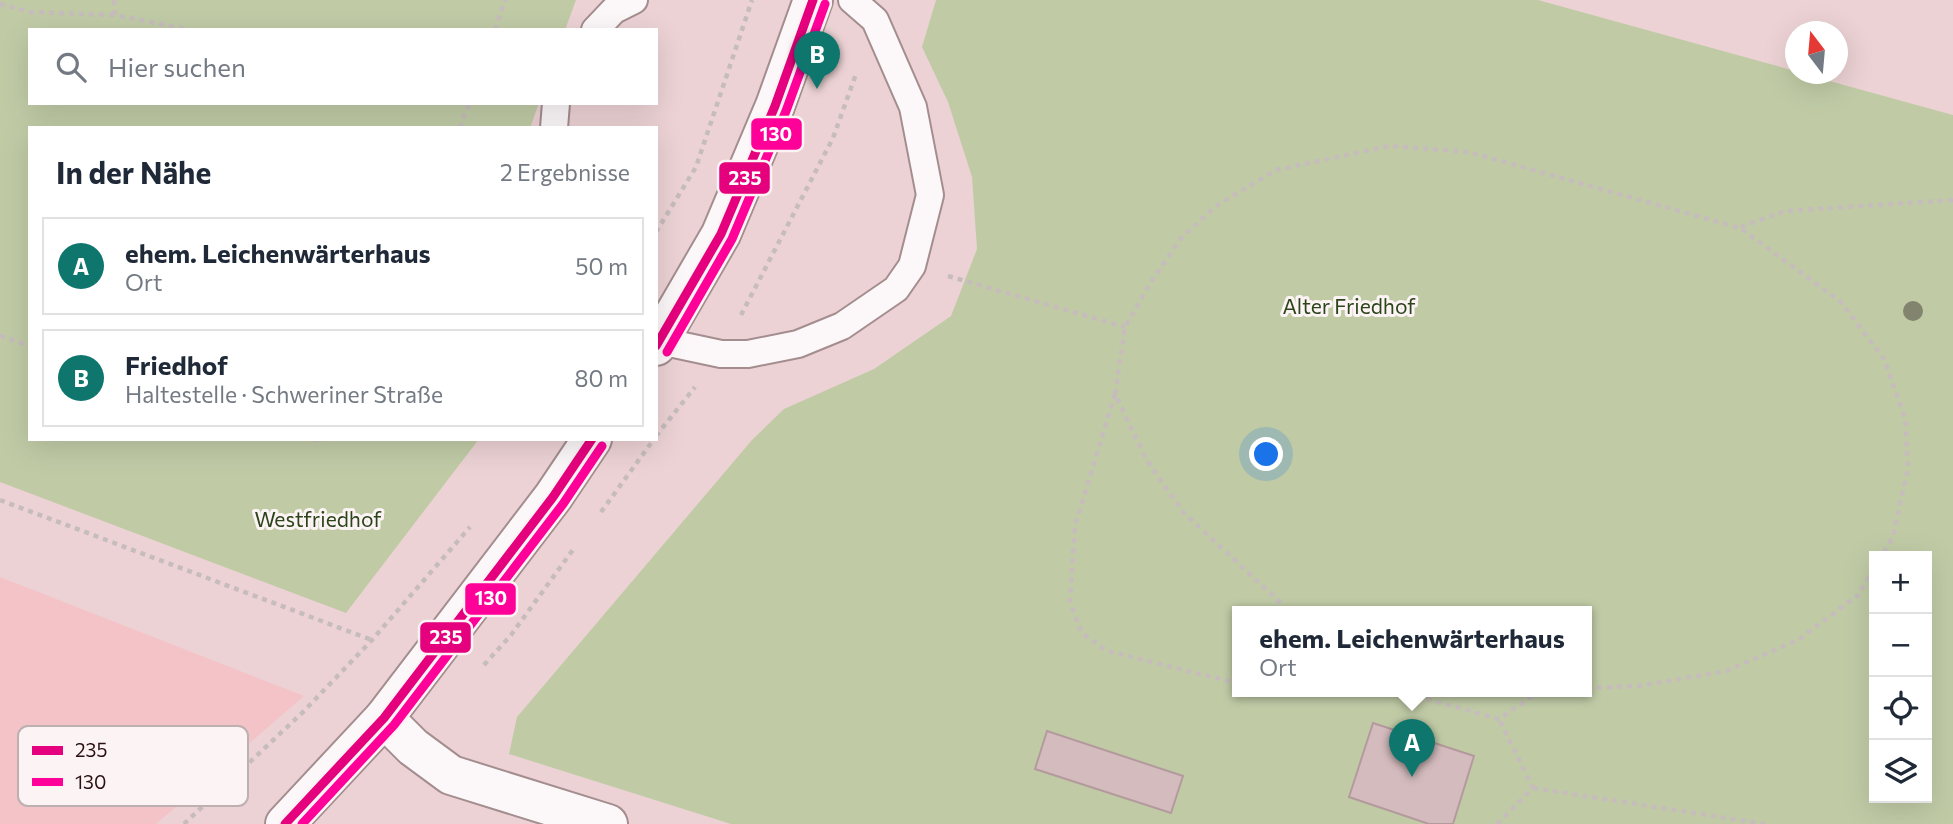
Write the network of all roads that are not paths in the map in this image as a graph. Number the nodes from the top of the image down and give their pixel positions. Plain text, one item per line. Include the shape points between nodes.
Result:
1 (634, 0) edge
2 (813, 0) edge
3 (852, 0) edge
4 (597, 28) edge
5 (556, 105) edge
6 (554, 126) edge
7 (658, 339) edge
8 (658, 341) edge
9 (591, 441) edge
10 (384, 718) junction
11 (285, 824) edge
12 (608, 824) edge

1 - 4 lane via 614,10
2 - 7 main road via 721,234
3 - 8 lane via 875,20 913,107 930,195 912,265 896,289 842,326 798,344 721,354
5 - 6 lane
9 - 10 main road
10 - 11 main road
10 - 12 main road via 451,775

